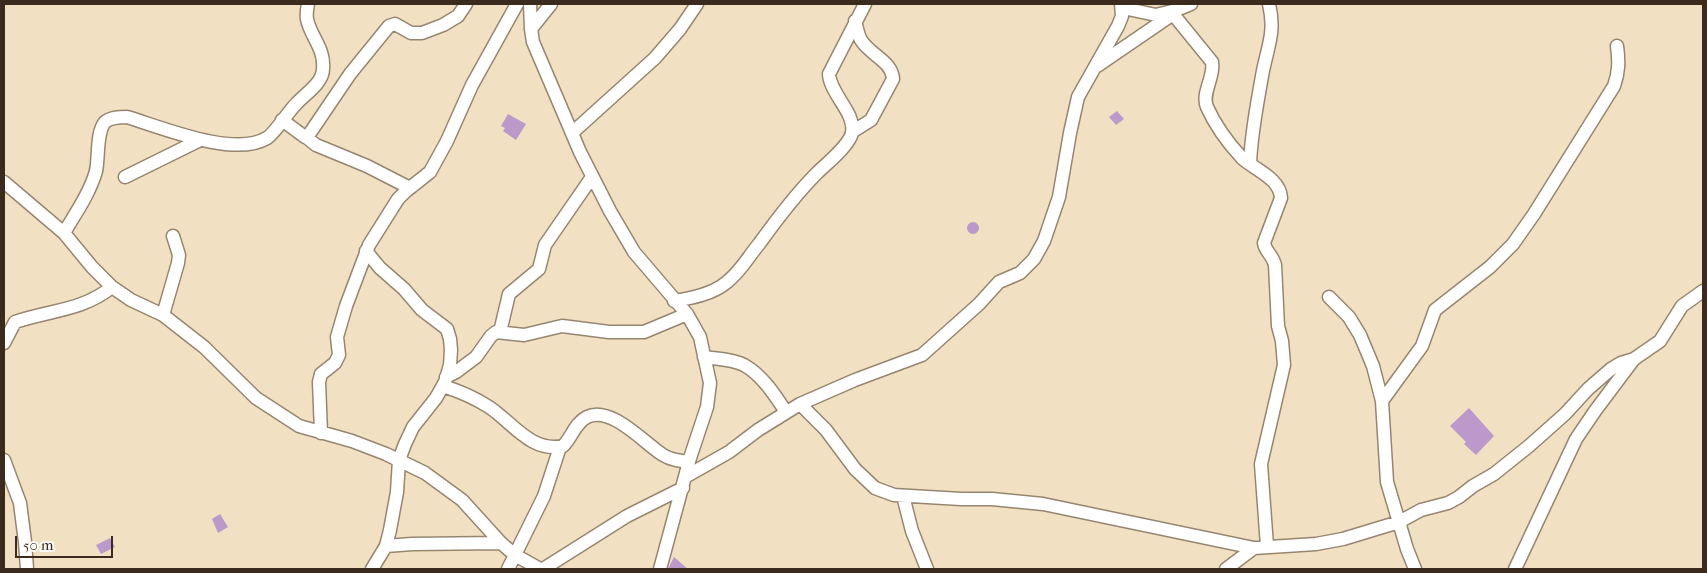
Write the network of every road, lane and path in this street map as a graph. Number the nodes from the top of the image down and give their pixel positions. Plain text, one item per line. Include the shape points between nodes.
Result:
1 (308, 4) edge
2 (466, 4) edge
3 (517, 4) edge
4 (530, 4) edge
5 (551, 4) edge
6 (697, 4) edge
7 (865, 4) edge
8 (1191, 4) edge
9 (1269, 4) edge
10 (1122, 6) edge
11 (1175, 12) junction
12 (855, 22) junction
13 (531, 28) junction
14 (1617, 46) dead end
15 (1093, 68) junction
16 (282, 120) junction
17 (852, 132) junction
18 (572, 133) junction
19 (306, 137) junction
20 (200, 140) junction
21 (1250, 164) junction
22 (125, 177) dead end
23 (592, 177) junction
24 (4, 182) edge
25 (410, 188) junction
26 (64, 233) junction
27 (173, 236) dead end
28 (366, 250) junction
29 (112, 287) junction
30 (1703, 291) edge
31 (1330, 296) dead end
32 (674, 301) junction
33 (162, 314) junction
34 (687, 314) junction
35 (500, 332) junction
36 (4, 343) edge
37 (704, 357) junction
38 (1634, 359) junction
39 (444, 382) junction
40 (1382, 401) junction
41 (800, 404) junction
42 (786, 412) junction
43 (321, 433) junction
44 (560, 447) junction
45 (4, 460) edge
46 (399, 460) junction
47 (689, 462) junction
48 (684, 482) junction
49 (903, 496) junction
50 (1399, 522) junction
51 (501, 543) junction
52 (386, 546) junction
53 (1260, 547) junction
54 (515, 555) junction
55 (27, 569) edge
56 (372, 569) edge
57 (508, 569) edge
58 (541, 569) edge
59 (660, 569) edge
60 (927, 569) edge
61 (1226, 569) edge
62 (1415, 569) edge
63 (1515, 569) edge

1 - 16 street via 307,20 317,40 324,70 317,84
2 - 19 street via 458,16 422,33 414,34 395,24 389,26
3 - 25 street via 472,85 448,141 430,172
4 - 13 street
5 - 13 street
6 - 18 street via 655,58
7 - 12 street
8 - 11 street
9 - 21 street via 1272,34 1252,133
10 - 11 street via 1156,15
10 - 15 street via 1118,26
11 - 15 street
11 - 21 street via 1212,62 1206,104 1232,145
12 - 17 street via 829,74 851,122
12 - 17 street via 862,42 887,64 893,79 871,120
13 - 18 street via 533,42
14 - 40 street via 1620,61 1614,86 1534,214 1513,244 1490,267 1435,310 1422,346
15 - 41 street via 1078,97 1059,197 1044,241 1034,259 1020,273 999,282 922,355
16 - 19 street
16 - 20 street via 268,138 250,145
17 - 32 street via 847,144 786,206 742,268 726,284 697,298
18 - 23 street
19 - 25 street via 316,145
20 - 22 street
20 - 26 street via 127,117 116,117 106,122 99,139 93,178
21 - 53 street via 1275,183 1281,198 1264,243 1275,265 1284,365 1261,464
23 - 32 street via 634,252
23 - 35 street via 545,245 539,269 509,294
24 - 26 street
25 - 28 street via 398,199
26 - 29 street
27 - 33 street via 178,263
28 - 39 street via 422,310 447,330 451,350
28 - 43 street via 338,334 339,354 335,363 321,374 319,382
29 - 33 street
29 - 36 street via 99,298 78,307 15,322
30 - 38 street via 1682,306 1660,341
31 - 40 street via 1349,317 1360,336 1373,366
32 - 34 street
33 - 43 street via 204,347 256,398 299,426
34 - 35 street via 644,332 608,332 562,326 524,335
34 - 37 street via 700,337
35 - 39 street via 491,336 476,357
37 - 42 street via 744,365 773,392
37 - 47 street via 710,383 707,407
38 - 50 street via 1611,369 1530,446 1494,474 1448,503 1421,510
38 - 63 street via 1576,439
39 - 44 street via 488,406 533,442
39 - 46 street via 413,427
40 - 50 street via 1387,482
41 - 42 street
41 - 49 street via 875,488
42 - 48 street
43 - 46 street via 352,441
44 - 47 street via 578,424 588,417 604,415 665,456
44 - 54 street via 544,496
45 - 55 street via 20,503
46 - 51 street via 425,473 462,500
46 - 52 street via 397,492
47 - 48 street
48 - 58 street
48 - 59 street
49 - 53 street via 1043,504
49 - 60 street via 912,532
50 - 53 street via 1316,544
50 - 62 street
51 - 52 street
51 - 54 street
52 - 56 street
53 - 61 street
54 - 57 street
54 - 58 street

